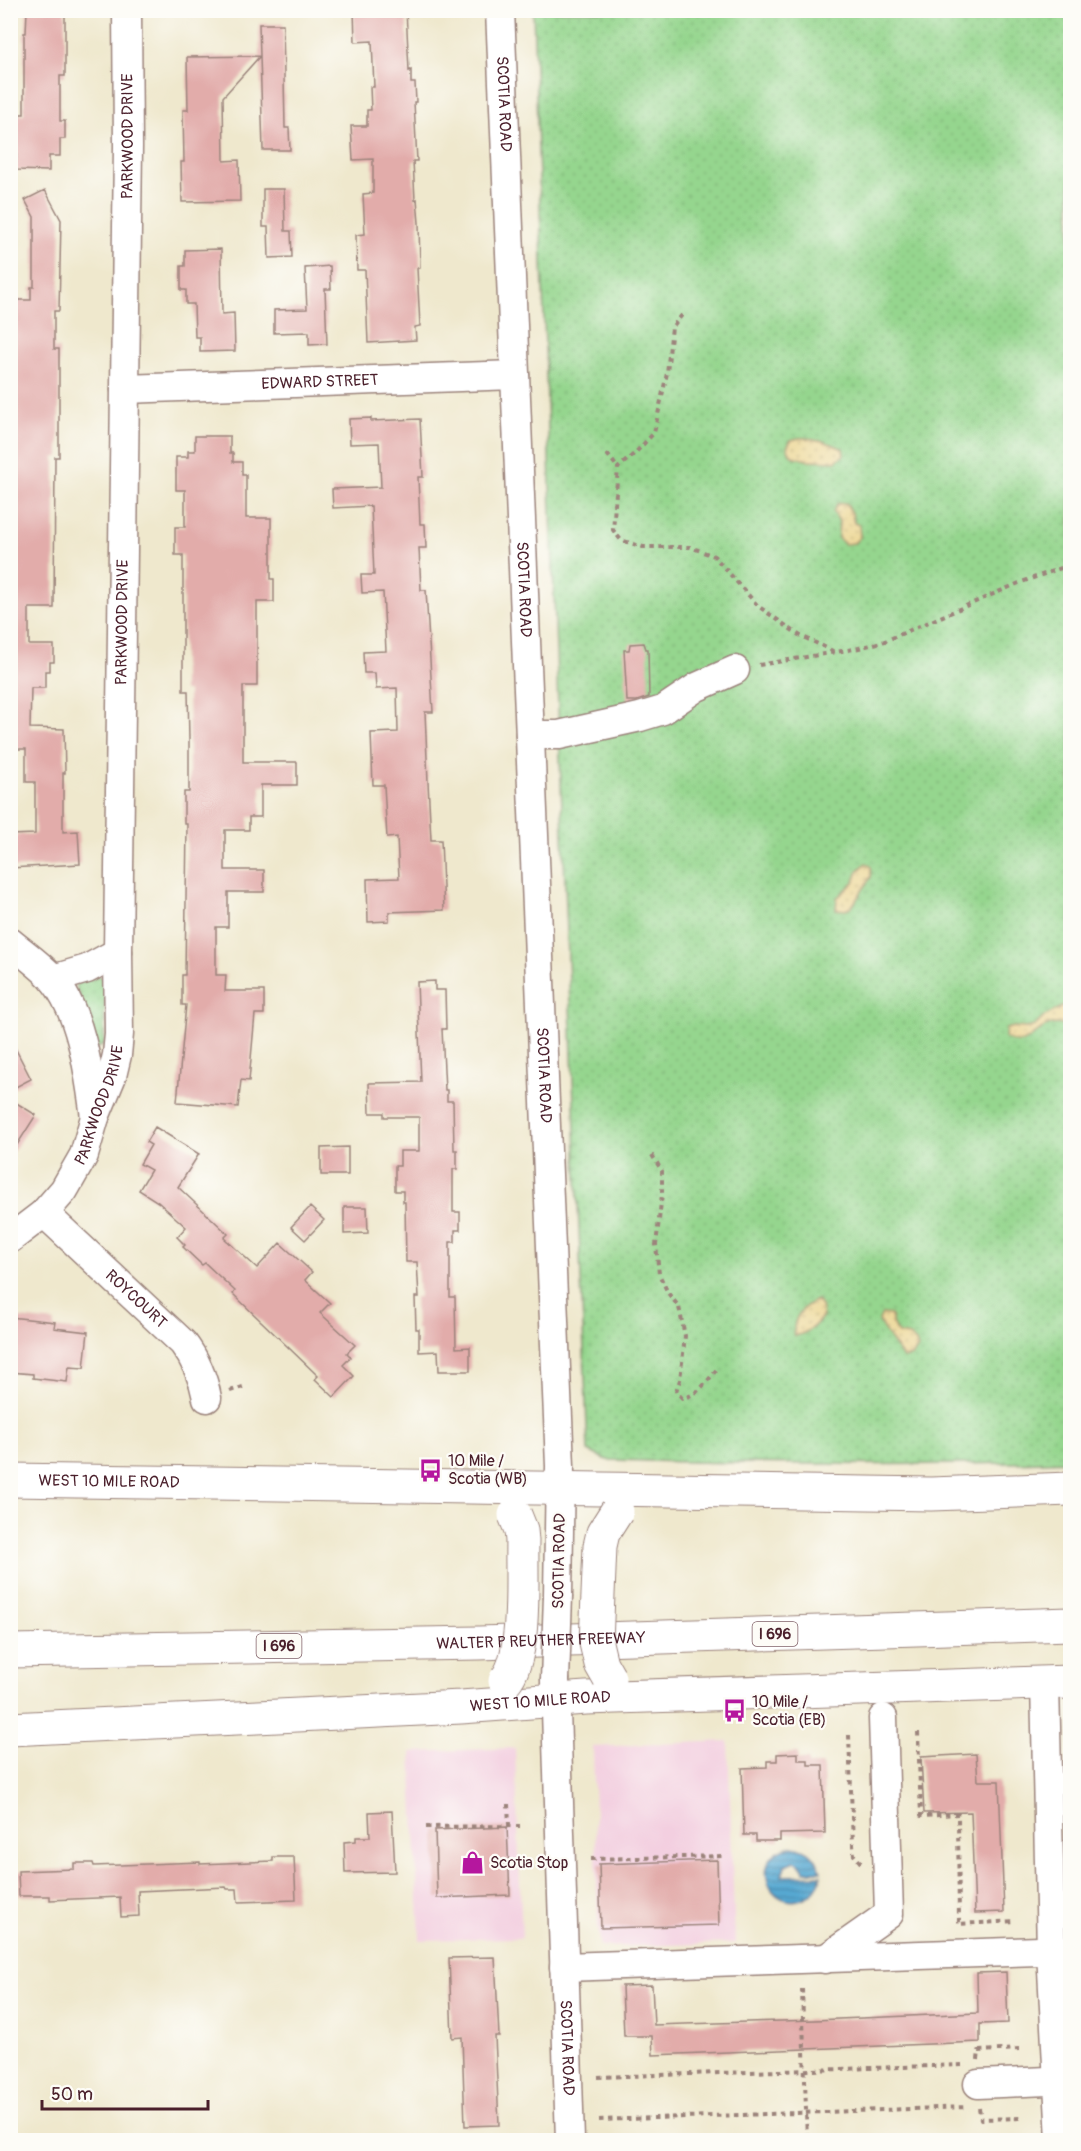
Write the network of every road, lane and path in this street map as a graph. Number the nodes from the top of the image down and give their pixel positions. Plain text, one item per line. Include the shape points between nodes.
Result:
1 (127, 10) edge
2 (500, 10) edge
3 (682, 315) dead end
4 (515, 375) junction
5 (125, 389) junction
6 (607, 454) dead end
7 (618, 468) junction
8 (1071, 565) edge
9 (833, 651) junction
10 (735, 670) joint
11 (530, 735) junction
12 (10, 942) edge
13 (118, 952) junction
14 (53, 979) junction
15 (95, 1117) junction
16 (652, 1155) dead end
17 (44, 1213) junction
18 (10, 1239) edge
19 (717, 1369) dead end
20 (207, 1398) dead end
21 (10, 1480) edge
22 (490, 1489) junction
23 (1071, 1490) edge
24 (645, 1491) junction
25 (560, 1502) junction
26 (1071, 1624) edge
27 (10, 1651) edge
28 (1058, 1683) edge
29 (555, 1690) junction
30 (643, 1697) junction
31 (461, 1707) junction
32 (884, 1718) dead end
33 (10, 1729) edge
34 (918, 1732) dead end
35 (508, 1804) dead end
36 (509, 1825) junction
37 (520, 1826) dead end
38 (426, 1827) dead end
39 (725, 1856) dead end
40 (591, 1859) dead end
41 (1015, 1921) dead end
42 (1061, 1951) edge
43 (825, 1959) junction
44 (564, 1967) junction
45 (802, 1989) dead end
46 (1020, 2049) dead end
47 (805, 2070) junction
48 (974, 2071) junction
49 (598, 2077) dead end
50 (1065, 2081) edge
51 (806, 2112) junction
52 (1023, 2118) dead end
53 (599, 2120) dead end
54 (570, 2140) edge
55 (807, 2140) edge
56 (1061, 2140) edge

1 - 5 street, PARKWOOD DRIVE
2 - 4 street, SCOTIA ROAD
3 - 7 path via 672,327 654,433
4 - 5 street, EDWARD STREET
4 - 11 street, SCOTIA ROAD
5 - 13 street, PARKWOOD DRIVE
6 - 7 path
7 - 9 path via 613,530 621,540 644,547 690,547 714,556 758,606 798,635
8 - 9 path via 885,640
9 - 10 path
10 - 11 street via 697,687 663,710 559,735
11 - 25 street, SCOTIA ROAD
12 - 14 street
13 - 14 street via 87,969
13 - 15 street, PARKWOOD DRIVE via 117,1056
14 - 15 street via 77,1026 87,1061
15 - 17 street, PARKWOOD DRIVE via 84,1155
16 - 19 path via 662,1171 656,1245 659,1274 680,1307 685,1336 676,1391 682,1398 690,1397
17 - 18 street, PARKWOOD DRIVE
17 - 20 street, ROYCOURT via 183,1343 199,1370
21 - 22 main road, WEST 10 MILE ROAD
22 - 25 main road, WEST 10 MILE ROAD
22 - 31 main road, bridge via 499,1494 515,1515 521,1530 516,1660 505,1681 491,1694
23 - 24 main road, WEST 10 MILE ROAD via 931,1494
24 - 25 main road, WEST 10 MILE ROAD
24 - 30 main road, bridge via 624,1504 603,1533 596,1644 609,1678 620,1688
25 - 29 street, SCOTIA ROAD, bridge
26 - 27 main road, WALTER P REUTHER FREEWAY / I 696 via 479,1643
28 - 30 main road, WEST 10 MILE ROAD
28 - 42 street
29 - 30 main road, WEST 10 MILE ROAD
29 - 31 main road, WEST 10 MILE ROAD
29 - 44 street, SCOTIA ROAD
31 - 33 main road, WEST 10 MILE ROAD
32 - 43 street via 889,1914
34 - 41 path via 921,1816 958,1814 959,1924
35 - 36 path
36 - 37 path
36 - 38 path
39 - 40 path
42 - 43 street
42 - 50 street
43 - 44 street
44 - 54 street, SCOTIA ROAD
45 - 47 path
46 - 48 path via 979,2051
47 - 48 path
47 - 49 path
47 - 51 path
48 - 50 street
50 - 56 street
51 - 52 path via 979,2107 981,2119
51 - 53 path
51 - 55 path

